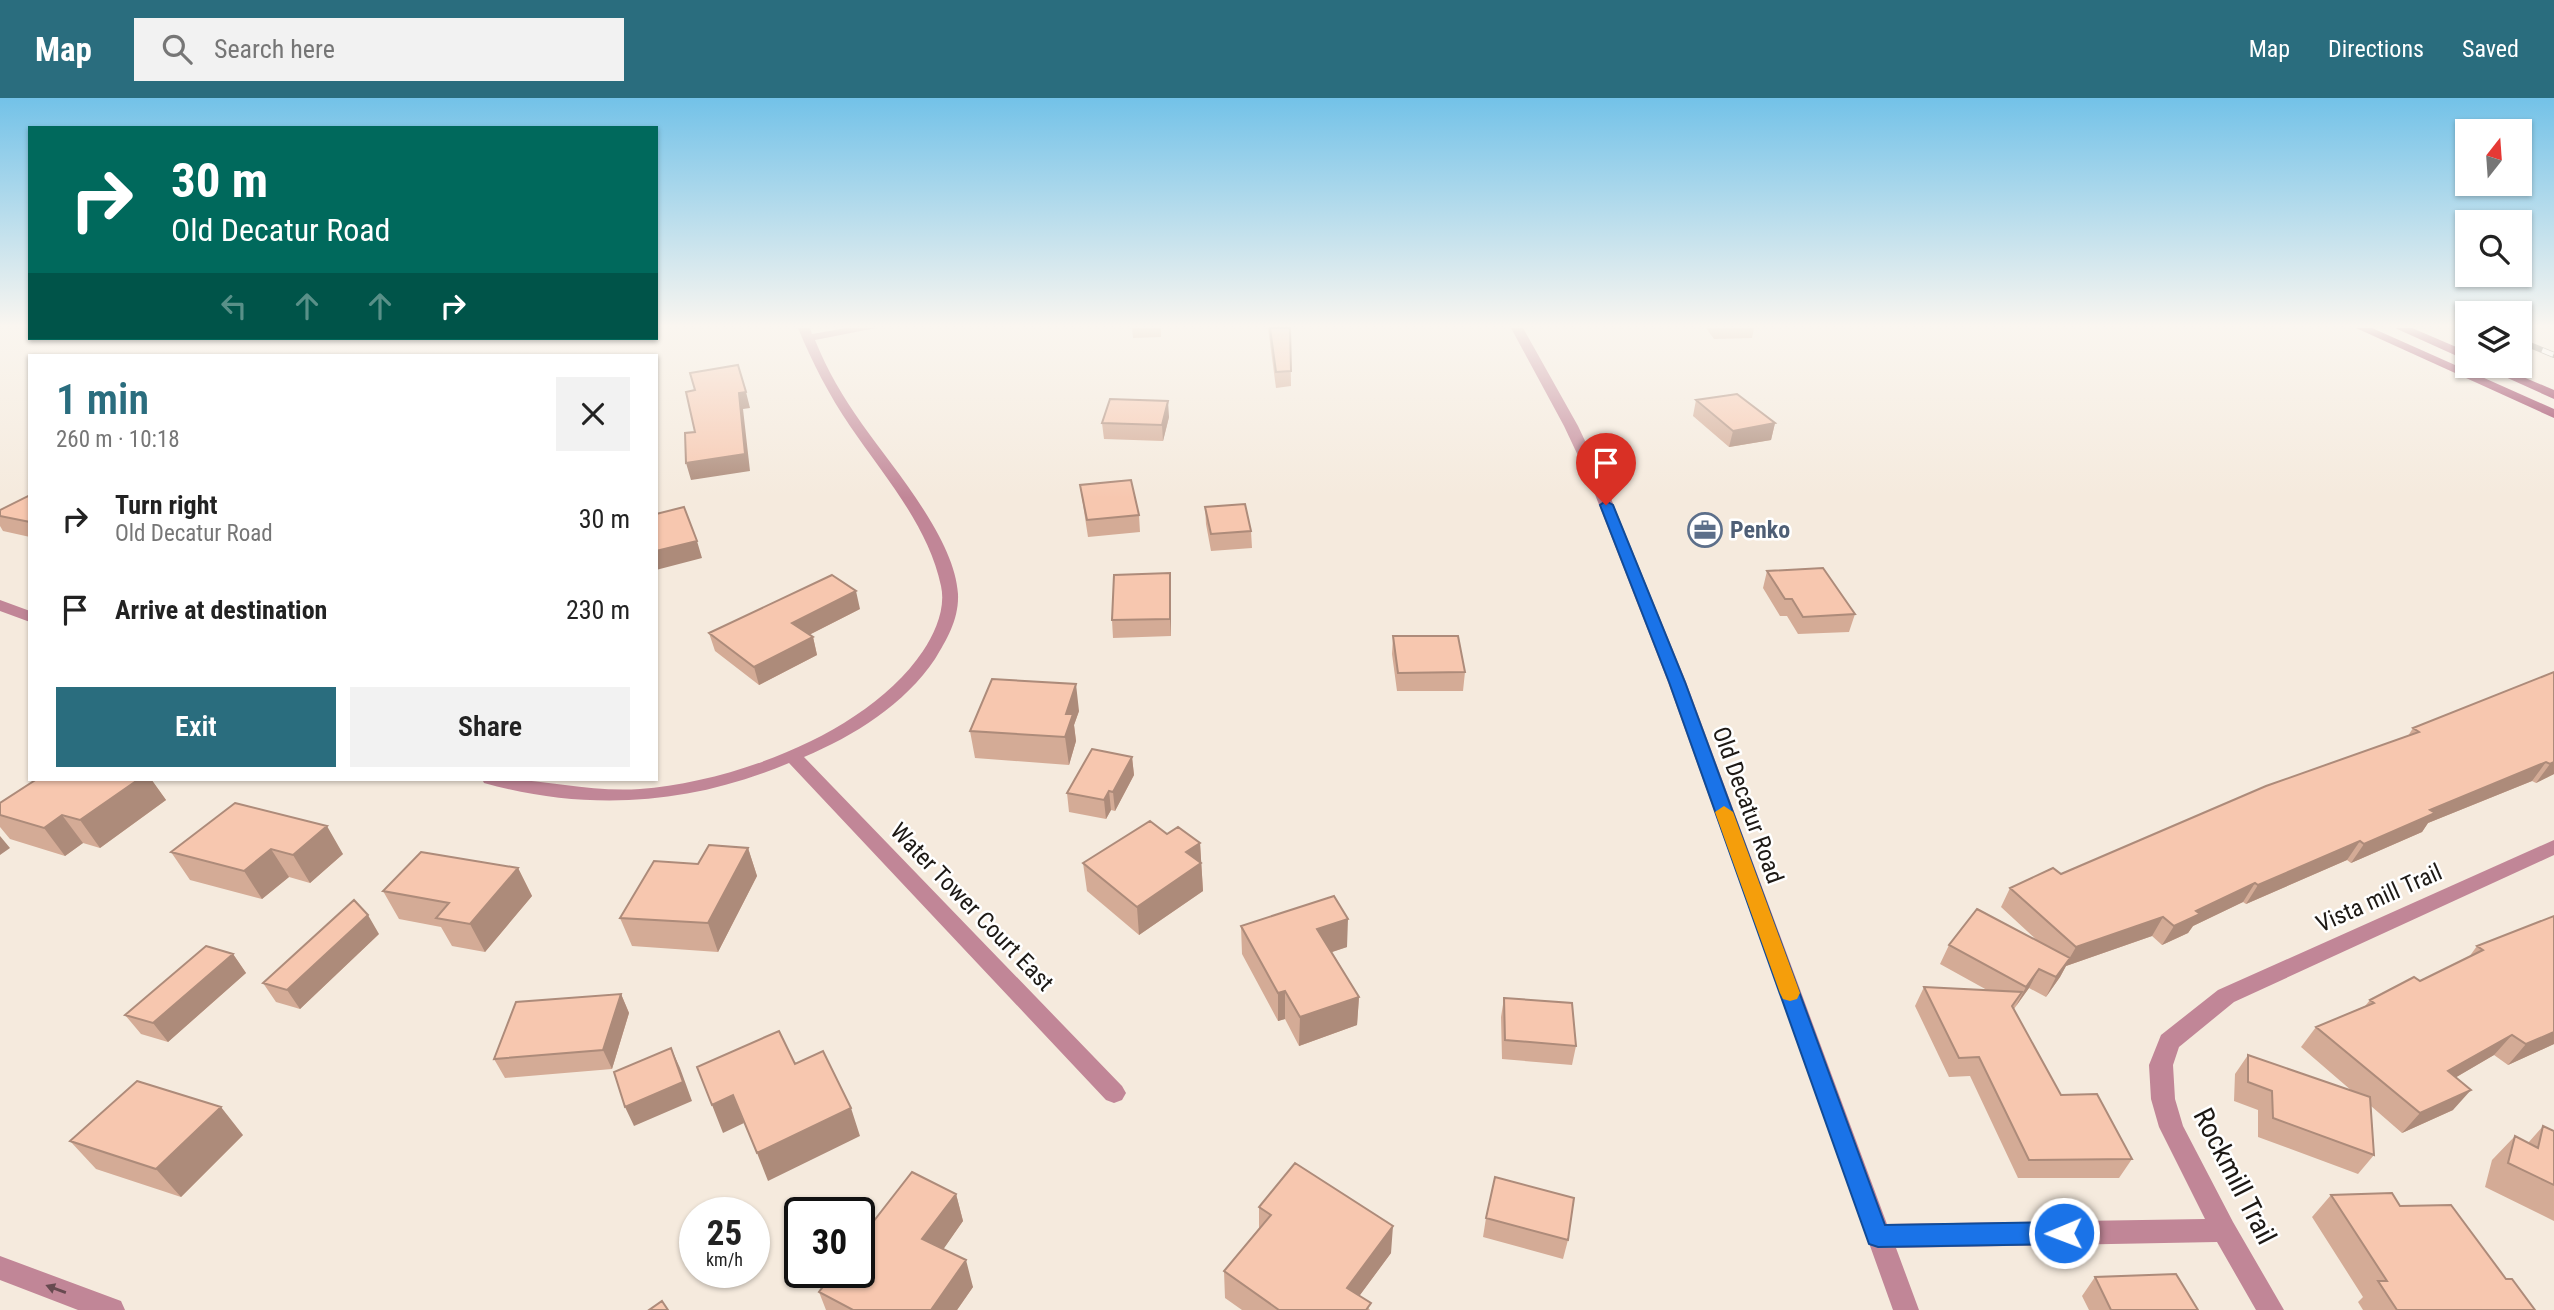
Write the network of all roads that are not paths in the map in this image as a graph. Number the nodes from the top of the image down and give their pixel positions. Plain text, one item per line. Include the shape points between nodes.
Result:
1 (831, 385) edge
2 (1549, 385) edge
3 (2488, 385) edge
4 (2530, 385) edge
5 (2554, 395) edge
6 (2554, 414) edge
7 (0, 605) edge
8 (28, 616) edge
9 (793, 756) junction
10 (501, 781) edge
11 (2554, 847) edge
12 (2161, 1065) joint
13 (1114, 1093) dead end
14 (2224, 1230) junction
15 (1878, 1236) junction
16 (0, 1268) edge
17 (112, 1310) edge
18 (1906, 1310) edge
19 (2271, 1310) edge

1 - 9 street via 849,419 934,541 949,588 946,623 929,660 880,709
2 - 15 street, Old Decatur Road via 1597,479 1677,682
3 - 6 main road
4 - 5 main road
7 - 8 street
9 - 10 street via 695,788 642,795 571,795
9 - 13 street, Water Tower Court East
11 - 12 street, Vista mill Trail via 2226,996 2169,1042
12 - 14 street, Rockmill Trail via 2163,1099 2171,1126
14 - 15 street
14 - 19 street, Rockmill Trail
15 - 18 street, Old Decatur Road
17 -> 16 street

